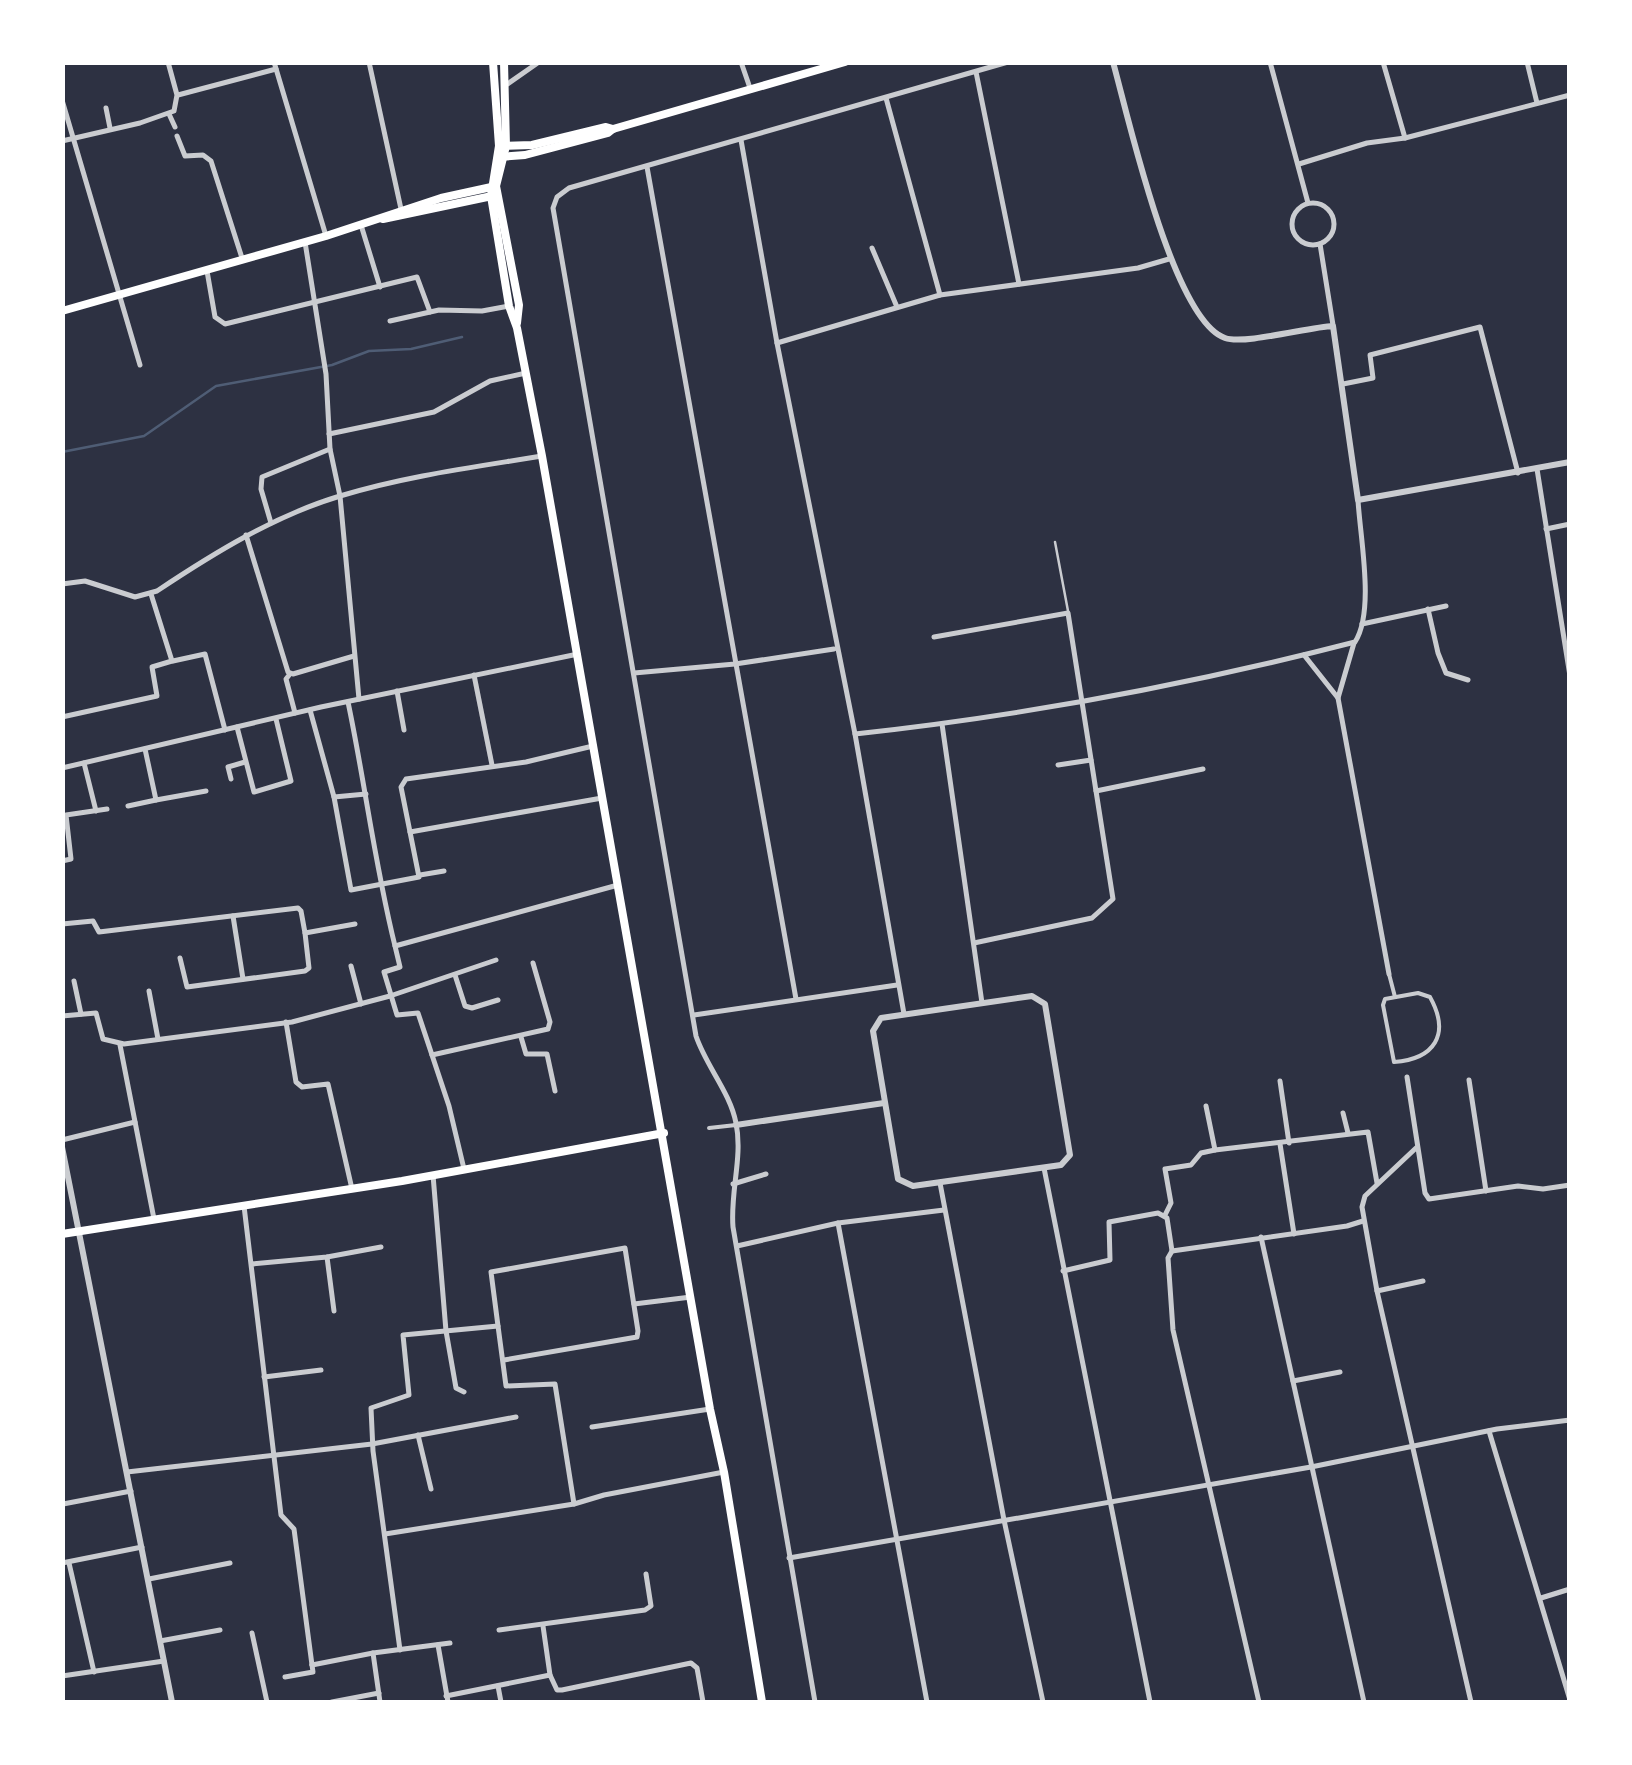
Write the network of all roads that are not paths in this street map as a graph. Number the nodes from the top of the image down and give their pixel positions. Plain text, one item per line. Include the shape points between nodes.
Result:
1 (168, 62) edge
2 (369, 62) edge
3 (494, 62) edge
4 (504, 62) edge
5 (538, 62) edge
6 (741, 62) edge
7 (845, 62) edge
8 (1008, 62) edge
9 (1112, 62) edge
10 (1270, 62) edge
11 (1383, 62) edge
12 (1528, 62) edge
13 (276, 66) edge
14 (976, 72) junction
15 (506, 85) junction
16 (750, 89) junction
17 (177, 95) junction
18 (1570, 95) edge
19 (886, 98) junction
20 (62, 100) edge
21 (1538, 104) junction
22 (106, 108) dead end
23 (169, 114) junction
24 (174, 127) dead end
25 (110, 128) junction
26 (177, 136) dead end
27 (73, 138) junction
28 (1405, 138) junction
29 (62, 140) edge
30 (741, 140) junction
31 (502, 152) junction
32 (1299, 164) junction
33 (647, 167) junction
34 (493, 192) junction
35 (1308, 204) junction
36 (401, 209) junction
37 (374, 220) junction
38 (360, 225) junction
39 (326, 236) junction
40 (305, 242) junction
41 (1320, 244) junction
42 (872, 248) dead end
43 (242, 258) junction
44 (1169, 259) junction
45 (206, 268) junction
46 (1019, 284) junction
47 (380, 286) junction
48 (118, 295) junction
49 (940, 295) junction
50 (317, 302) junction
51 (508, 306) junction
52 (896, 307) junction
53 (62, 311) edge
54 (430, 312) junction
55 (390, 321) dead end
56 (1333, 326) junction
57 (517, 328) junction
58 (777, 343) junction
59 (140, 365) dead end
60 (526, 373) junction
61 (1342, 384) junction
62 (329, 434) junction
63 (330, 449) junction
64 (542, 456) junction
65 (1570, 462) edge
66 (1537, 469) junction
67 (1518, 472) junction
68 (340, 496) junction
69 (1358, 500) junction
70 (272, 524) junction
71 (1570, 524) edge
72 (1546, 530) junction
73 (246, 535) junction
74 (1055, 542) dead end
75 (62, 584) edge
76 (151, 594) junction
77 (1446, 606) dead end
78 (1428, 610) junction
79 (1068, 613) junction
80 (1362, 624) junction
81 (934, 638) dead end
82 (1354, 642) junction
83 (836, 648) junction
84 (578, 654) junction
85 (1304, 655) junction
86 (354, 656) junction
87 (172, 661) junction
88 (735, 664) junction
89 (634, 673) junction
90 (290, 674) junction
91 (474, 675) junction
92 (1570, 676) edge
93 (1468, 680) dead end
94 (397, 691) junction
95 (1338, 698) junction
96 (359, 699) junction
97 (1082, 700) junction
98 (348, 702) junction
99 (310, 710) junction
100 (295, 714) junction
101 (62, 717) edge
102 (275, 718) junction
103 (942, 724) junction
104 (237, 727) junction
105 (225, 730) junction
106 (404, 730) dead end
107 (854, 734) junction
108 (593, 746) junction
109 (145, 749) junction
110 (1091, 760) junction
111 (245, 762) junction
112 (84, 763) junction
113 (1058, 765) dead end
114 (492, 766) junction
115 (62, 768) edge
116 (1203, 769) dead end
117 (231, 779) dead end
118 (206, 791) dead end
119 (1096, 791) junction
120 (368, 796) junction
121 (334, 797) junction
122 (602, 798) junction
123 (156, 800) junction
124 (128, 806) dead end
125 (107, 809) dead end
126 (96, 811) junction
127 (410, 832) junction
128 (62, 861) edge
129 (444, 871) dead end
130 (420, 874) junction
131 (380, 885) junction
132 (618, 885) junction
133 (233, 916) junction
134 (62, 924) edge
135 (355, 924) dead end
136 (305, 933) junction
137 (974, 943) junction
138 (394, 946) junction
139 (180, 958) dead end
140 (496, 960) dead end
141 (533, 963) dead end
142 (351, 966) dead end
143 (1388, 974) joint
144 (456, 975) junction
145 (244, 979) junction
146 (74, 981) dead end
147 (897, 985) junction
148 (149, 992) dead end
149 (390, 996) junction
150 (1395, 997) junction
151 (498, 1000) dead end
152 (796, 1000) junction
153 (982, 1002) junction
154 (361, 1004) junction
155 (81, 1014) junction
156 (904, 1014) junction
157 (694, 1015) junction
158 (62, 1016) edge
159 (286, 1022) junction
160 (521, 1036) junction
161 (158, 1039) junction
162 (120, 1045) junction
163 (432, 1055) junction
164 (1407, 1077) dead end
165 (1469, 1080) dead end
166 (1280, 1081) dead end
167 (556, 1091) dead end
168 (884, 1103) junction
169 (1206, 1106) dead end
170 (1343, 1114) dead end
171 (136, 1122) junction
172 (736, 1125) junction
173 (709, 1128) dead end
174 (669, 1132) junction
175 (1348, 1133) junction
176 (1290, 1142) junction
177 (62, 1144) edge
178 (1280, 1144) junction
179 (1416, 1148) junction
180 (1215, 1150) junction
181 (1044, 1168) junction
182 (464, 1169) junction
183 (766, 1174) dead end
184 (433, 1175) junction
185 (940, 1183) junction
186 (733, 1184) junction
187 (1377, 1184) junction
188 (1570, 1185) edge
189 (352, 1189) junction
190 (1486, 1191) junction
191 (244, 1206) junction
192 (944, 1210) junction
193 (1165, 1215) junction
194 (154, 1219) junction
195 (1363, 1220) junction
196 (838, 1222) junction
197 (80, 1232) junction
198 (62, 1234) edge
199 (1294, 1234) junction
200 (1261, 1237) junction
201 (737, 1246) junction
202 (380, 1247) dead end
203 (1172, 1251) junction
204 (327, 1257) junction
205 (252, 1264) junction
206 (1062, 1271) junction
207 (1423, 1281) dead end
208 (1377, 1292) junction
209 (691, 1297) junction
210 (634, 1304) junction
211 (334, 1310) dead end
212 (498, 1326) junction
213 (446, 1332) junction
214 (504, 1360) junction
215 (321, 1370) dead end
216 (1340, 1372) dead end
217 (264, 1377) junction
218 (1293, 1381) junction
219 (464, 1392) dead end
220 (710, 1409) junction
221 (516, 1418) dead end
222 (1570, 1420) edge
223 (592, 1427) dead end
224 (1489, 1431) junction
225 (418, 1436) junction
226 (372, 1444) junction
227 (1412, 1445) junction
228 (274, 1455) junction
229 (1311, 1467) junction
230 (127, 1472) junction
231 (724, 1472) junction
232 (1210, 1485) junction
233 (431, 1488) dead end
234 (131, 1491) junction
235 (1109, 1503) junction
236 (63, 1504) edge
237 (574, 1504) junction
238 (1004, 1520) junction
239 (385, 1534) junction
240 (895, 1538) junction
241 (142, 1547) junction
242 (789, 1558) junction
243 (66, 1563) edge
244 (230, 1563) dead end
245 (646, 1574) dead end
246 (148, 1579) junction
247 (1570, 1589) edge
248 (1541, 1598) junction
249 (543, 1626) junction
250 (220, 1630) dead end
251 (499, 1630) dead end
252 (252, 1633) dead end
253 (160, 1641) junction
254 (450, 1643) dead end
255 (438, 1646) junction
256 (400, 1650) junction
257 (372, 1653) junction
258 (164, 1661) junction
259 (312, 1665) junction
260 (94, 1672) junction
261 (550, 1675) junction
262 (62, 1676) edge
263 (285, 1678) dead end
264 (498, 1686) junction
265 (379, 1692) junction
266 (447, 1699) edge
267 (1570, 1700) edge
268 (172, 1702) edge
269 (267, 1702) edge
270 (332, 1702) edge
271 (380, 1702) edge
272 (502, 1702) edge
273 (703, 1702) edge
274 (762, 1702) edge
275 (815, 1702) edge
276 (927, 1702) edge
277 (1043, 1702) edge
278 (1150, 1702) edge
279 (1259, 1702) edge
280 (1364, 1702) edge
281 (1471, 1702) edge

1 - 17 street
2 - 36 street
3 - 31 main road
4 - 15 main road
5 - 15 street
6 - 16 street
7 - 16 main road
8 - 14 street
9 - 44 street
10 - 32 street
11 - 28 street
12 - 21 street
13 - 17 street
13 - 39 street
14 - 19 street
14 - 46 street
15 - 31 main road
16 - 31 main road via 525,155
17 - 23 street
18 - 21 street
19 - 30 street
19 - 49 street
20 - 27 street
21 - 28 street
22 - 25 street
23 - 24 street
23 - 25 street
25 - 27 street
26 - 43 street via 185,156 212,160
27 - 29 street
27 - 48 street
28 - 32 street via 1367,142
30 - 33 street
30 - 58 street
31 - 34 main road
32 - 35 street
33 - 88 street
33 - 89 street via 570,188 554,202
34 - 36 main road
34 - 37 main road
34 - 51 main road
34 - 57 main road
35 - 41 street via 1321,204 1334,219 1334,232
35 - 41 street via 1297,211 1293,230 1307,245
36 - 37 main road
37 - 38 main road
38 - 39 main road
38 - 47 street
39 - 40 main road
40 - 43 main road
40 - 50 street
41 - 56 street
42 - 52 street
43 - 45 main road
44 - 46 street
44 - 56 street via 1198,310 1226,338
45 - 48 main road
45 - 50 street via 219,322 225,324
46 - 49 street
47 - 50 street
47 - 54 street via 417,278
48 - 53 main road
48 - 59 street
49 - 52 street
50 - 62 street
51 - 54 street
51 - 57 main road
52 - 58 street
54 - 55 street
56 - 61 street
57 - 60 main road
58 - 83 street
60 - 62 street via 490,381 434,412
60 - 64 main road
61 - 67 street via 1373,378 1370,356 1480,327
61 - 69 street
62 - 63 street
63 - 68 street
63 - 70 street via 262,477
64 - 68 street
64 - 84 main road
65 - 66 street
66 - 67 street
66 - 72 street
67 - 69 street
68 - 70 street
68 - 86 street
69 - 80 street
70 - 73 street
71 - 72 street
72 - 92 street
73 - 76 street
73 - 90 street
74 - 79 lane
75 - 76 street via 85,580 135,597
76 - 87 street
77 - 78 street
78 - 80 street
78 - 93 street via 1446,673
79 - 81 street
79 - 97 street
80 - 82 street
82 - 85 street
82 - 95 street
83 - 88 street
83 - 107 street
84 - 91 street
84 - 108 main road
85 - 95 street
85 - 97 street
86 - 90 street
86 - 96 street
87 - 101 street via 152,667 155,697
87 - 105 street via 204,654
88 - 89 street
88 - 152 street
89 - 157 street
90 - 100 street
91 - 94 street
91 - 114 street
94 - 96 street
94 - 106 street
95 - 143 street
96 - 98 street
97 - 103 street
97 - 110 street
98 - 99 street
98 - 120 street
99 - 100 street
99 - 121 street
100 - 102 street
102 - 104 street
102 - 111 street via 291,781 254,792
103 - 107 street
103 - 137 street
104 - 105 street
104 - 111 street
105 - 109 street
107 - 147 street
108 - 114 street
108 - 122 main road
109 - 112 street
109 - 123 street
110 - 113 street
110 - 119 street
111 - 117 street via 228,767
112 - 115 street
112 - 126 street
114 - 127 street via 406,779 401,787
116 - 119 street
118 - 123 street
119 - 137 street via 1112,901 1092,918
120 - 121 street
120 - 131 street
121 - 131 street via 349,889
122 - 127 street
122 - 132 main road
123 - 124 street
125 - 126 street
126 - 128 street via 66,816 71,859
127 - 130 street
129 - 130 street
130 - 131 street
131 - 138 street
132 - 138 street
132 - 174 main road
133 - 134 street via 99,932 93,921
133 - 136 street via 298,908
133 - 145 street
135 - 136 street
136 - 145 street via 308,970
137 - 153 street
138 - 149 street via 400,966 384,972
139 - 145 street via 187,988
140 - 144 street
141 - 160 street via 549,1026
142 - 154 street
143 - 150 street
144 - 149 street
144 - 151 street via 466,1006
146 - 155 street
147 - 152 street
147 - 156 street
148 - 161 street
149 - 154 street
149 - 163 street via 397,1015 418,1013
150 - 150 street via 1425,994 1436,1008 1436,1042 1416,1060 1394,1062 1383,1005
152 - 157 street
153 - 156 street
153 - 181 street via 1032,996 1045,1004 1070,1155
154 - 159 street
155 - 158 street
155 - 162 street via 96,1013 102,1039
156 - 168 street via 882,1018 873,1031
157 - 172 street via 706,1065
159 - 161 street
159 - 189 street via 298,1086 328,1084
160 - 163 street
160 - 167 street via 526,1054 547,1054
161 - 162 street
162 - 171 street
163 - 182 street
164 - 179 street
165 - 190 street
166 - 176 street
168 - 172 street
168 - 185 street via 898,1178 913,1186
169 - 180 street
170 - 175 street
171 - 177 street
171 - 194 street
172 - 173 street
172 - 186 street
174 - 182 main road
174 - 209 main road
175 - 176 street
175 - 187 street via 1370,1134
176 - 178 street
177 - 197 street
178 - 180 street
178 - 199 street
179 - 187 street
179 - 190 street via 1429,1199
180 - 193 street via 1201,1152 1191,1165 1165,1169 1172,1203
181 - 185 street
181 - 206 street
182 - 184 main road
183 - 186 street
184 - 189 main road
184 - 213 street
185 - 192 street
186 - 201 street
187 - 195 street via 1362,1201
188 - 190 street
189 - 191 main road
191 - 194 main road
191 - 205 street
192 - 196 street
192 - 238 street
193 - 203 street
193 - 206 street via 1109,1222 1110,1260
194 - 197 main road
195 - 199 street
195 - 208 street
196 - 201 street
196 - 240 street
197 - 198 main road
197 - 230 street
199 - 200 street
200 - 203 street
200 - 218 street
201 - 242 street
202 - 204 street
203 - 232 street via 1172,1316
204 - 205 street
204 - 211 street
205 - 217 street
206 - 235 street
207 - 208 street
208 - 227 street
209 - 210 street
209 - 220 main road
210 - 212 street via 625,1248 490,1272
210 - 214 street via 637,1337
212 - 213 street
212 - 214 street
213 - 219 street via 456,1388
213 - 226 street via 403,1336 408,1396 372,1406
214 - 237 street via 506,1386 555,1384
215 - 217 street
216 - 218 street
217 - 228 street
218 - 229 street
220 - 223 street
220 - 231 main road
221 - 225 street
222 - 224 street
224 - 227 street
224 - 248 street
225 - 226 street
225 - 233 street
226 - 228 street
226 - 239 street
227 - 229 street
227 - 281 street
228 - 230 street
228 - 259 street via 281,1514 294,1529
229 - 232 street
229 - 280 street
230 - 234 street
231 - 237 street
231 - 274 main road
232 - 235 street
232 - 279 street
234 - 236 street
234 - 241 street
235 - 238 street
235 - 278 street
237 - 239 street
238 - 240 street
238 - 277 street
239 - 256 street
240 - 242 street
240 - 276 street
241 - 243 street
241 - 246 street
242 - 275 street
243 - 260 street
244 - 246 street
245 - 249 street via 651,1606 645,1610
246 - 253 street
247 - 248 street
248 - 267 street
249 - 251 street
249 - 261 street
250 - 253 street
252 - 269 street
253 - 258 street
254 - 255 street
255 - 256 street
255 - 266 street
256 - 257 street
257 - 259 street
257 - 265 street
258 - 260 street
258 - 268 street
259 - 263 street via 313,1672
260 - 262 street
261 - 264 street
261 - 273 street via 562,1690 693,1664
264 - 266 street
264 - 272 street
265 - 270 street
265 - 271 street

